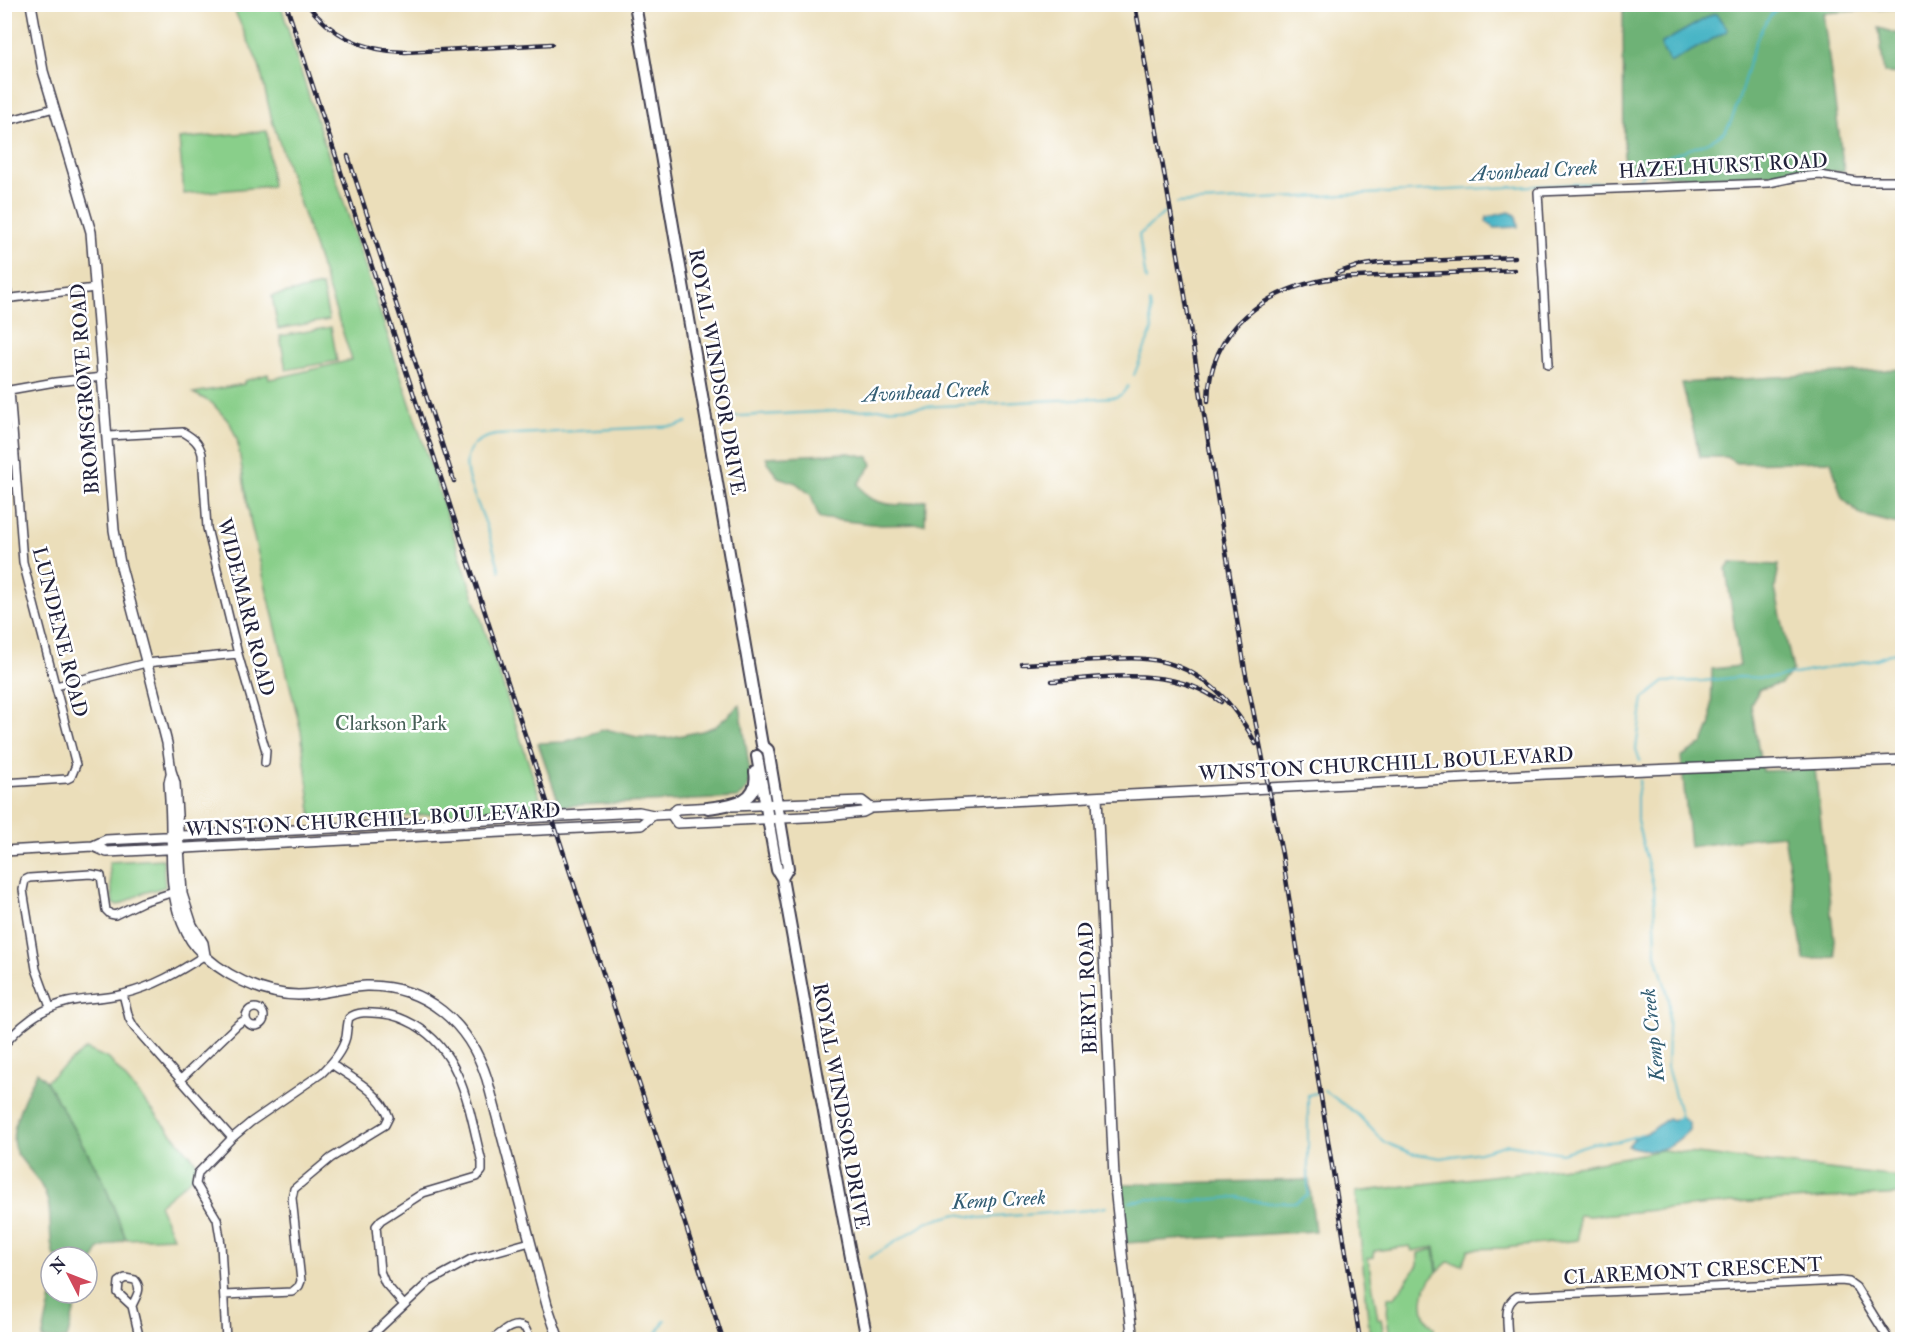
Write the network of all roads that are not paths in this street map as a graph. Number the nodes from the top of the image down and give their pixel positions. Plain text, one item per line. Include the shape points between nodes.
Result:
1 (31, 4) edge
2 (635, 4) edge
3 (54, 108) junction
4 (4, 122) edge
5 (1902, 181) edge
6 (4, 276) edge
7 (95, 288) junction
8 (7, 298) edge
9 (1548, 365) dead end
10 (103, 377) junction
11 (7, 390) edge
12 (108, 436) junction
13 (17, 483) junction
14 (4, 484) edge
15 (238, 654) junction
16 (146, 663) junction
17 (56, 686) junction
18 (762, 745) junction
19 (758, 756) junction
20 (1902, 760) edge
21 (265, 763) dead end
22 (4, 783) edge
23 (1097, 797) junction
24 (777, 804) junction
25 (765, 805) junction
26 (708, 808) junction
27 (871, 808) junction
28 (671, 814) junction
29 (653, 815) junction
30 (780, 818) junction
31 (768, 819) junction
32 (175, 837) junction
33 (93, 846) junction
34 (175, 849) junction
35 (4, 851) edge
36 (782, 878) junction
37 (174, 892) junction
38 (205, 955) junction
39 (123, 994) junction
40 (50, 1007) junction
41 (246, 1019) dead end
42 (4, 1045) edge
43 (331, 1064) junction
44 (180, 1080) junction
45 (232, 1138) junction
46 (530, 1242) junction
47 (224, 1295) junction
48 (404, 1305) junction
49 (132, 1306) dead end
50 (140, 1340) edge
51 (226, 1340) edge
52 (367, 1340) edge
53 (492, 1340) edge
54 (531, 1340) edge
55 (559, 1340) edge
56 (867, 1340) edge
57 (1133, 1340) edge
58 (1508, 1340) edge
59 (1889, 1340) edge

1 - 3 main road, BROMSGROVE ROAD
2 - 18 main road, ROYAL WINDSOR DRIVE
3 - 4 street
3 - 7 main road, BROMSGROVE ROAD via 92,232
5 - 9 street, HAZELHURST ROAD via 1867,182 1821,175 1769,183 1538,192
6 - 8 street
7 - 8 street
7 - 10 main road, BROMSGROVE ROAD
10 - 11 street
10 - 12 main road, BROMSGROVE ROAD
11 - 13 street, LUNDENE ROAD
12 - 15 street, WIDEMARR ROAD via 183,432 200,446 207,528
12 - 16 main road, BROMSGROVE ROAD via 114,531
13 - 14 street
13 - 17 street, LUNDENE ROAD via 25,571
15 - 16 street
15 - 21 street, WIDEMARR ROAD via 266,751
16 - 17 street
16 - 32 main road, BROMSGROVE ROAD via 171,771
17 - 22 street, LUNDENE ROAD via 76,765 71,777
18 - 19 main road, ROYAL WINDSOR DRIVE
18 - 24 main road, ROYAL WINDSOR DRIVE via 768,750
19 - 25 main road, ROYAL WINDSOR DRIVE
19 - 26 main road via 750,794 735,804
20 - 23 main road, WINSTON CHURCHILL BOULEVARD
23 - 27 main road, WINSTON CHURCHILL BOULEVARD
23 - 57 main road, BERYL ROAD via 1114,1177
24 - 25 main road, WINSTON CHURCHILL BOULEVARD
24 - 27 main road, WINSTON CHURCHILL BOULEVARD via 862,801
24 - 30 main road, ROYAL WINDSOR DRIVE
25 - 26 main road, WINSTON CHURCHILL BOULEVARD
25 - 31 main road, ROYAL WINDSOR DRIVE
26 - 28 main road, WINSTON CHURCHILL BOULEVARD via 677,809
27 - 30 main road, WINSTON CHURCHILL BOULEVARD via 863,813
28 - 29 main road, WINSTON CHURCHILL BOULEVARD
28 - 31 main road, WINSTON CHURCHILL BOULEVARD via 677,823
29 - 32 main road, WINSTON CHURCHILL BOULEVARD via 639,812
29 - 34 main road, WINSTON CHURCHILL BOULEVARD via 641,825
30 - 31 main road, WINSTON CHURCHILL BOULEVARD
30 - 36 main road, ROYAL WINDSOR DRIVE via 788,868
31 - 36 main road, ROYAL WINDSOR DRIVE via 777,870
32 - 33 main road, WINSTON CHURCHILL BOULEVARD via 106,840
32 - 34 main road, BROMSGROVE ROAD
33 - 34 main road, WINSTON CHURCHILL BOULEVARD via 107,852
33 - 35 main road, WINSTON CHURCHILL BOULEVARD
34 - 37 main road
34 - 38 main road via 182,894
36 - 56 main road, ROYAL WINDSOR DRIVE
37 - 38 main road via 188,933
37 - 40 street via 115,915 106,910 101,876 25,880 23,890 36,969
38 - 39 street via 169,977
38 - 46 main road via 233,976 276,993 387,988 424,999 448,1016 470,1039 482,1062
39 - 40 street
39 - 44 street via 134,1027
40 - 42 street via 27,1021
41 - 44 street
43 - 45 street
43 - 47 street via 375,1096 389,1117 385,1125 331,1158 294,1189 299,1286 292,1292
43 - 48 street via 340,1052 351,1016 389,1015 417,1027 439,1044 450,1058 462,1087 482,1171 472,1179 423,1193 376,1226 380,1271
44 - 45 street
45 - 47 street via 196,1178 217,1219
46 - 48 street via 462,1263 429,1282
46 - 55 main road
47 - 51 street
48 - 52 street
49 - 50 street
53 - 54 street via 516,1325 525,1328
58 - 59 street, CLAREMONT CRESCENT via 1507,1307 1517,1296 1841,1281 1856,1287

